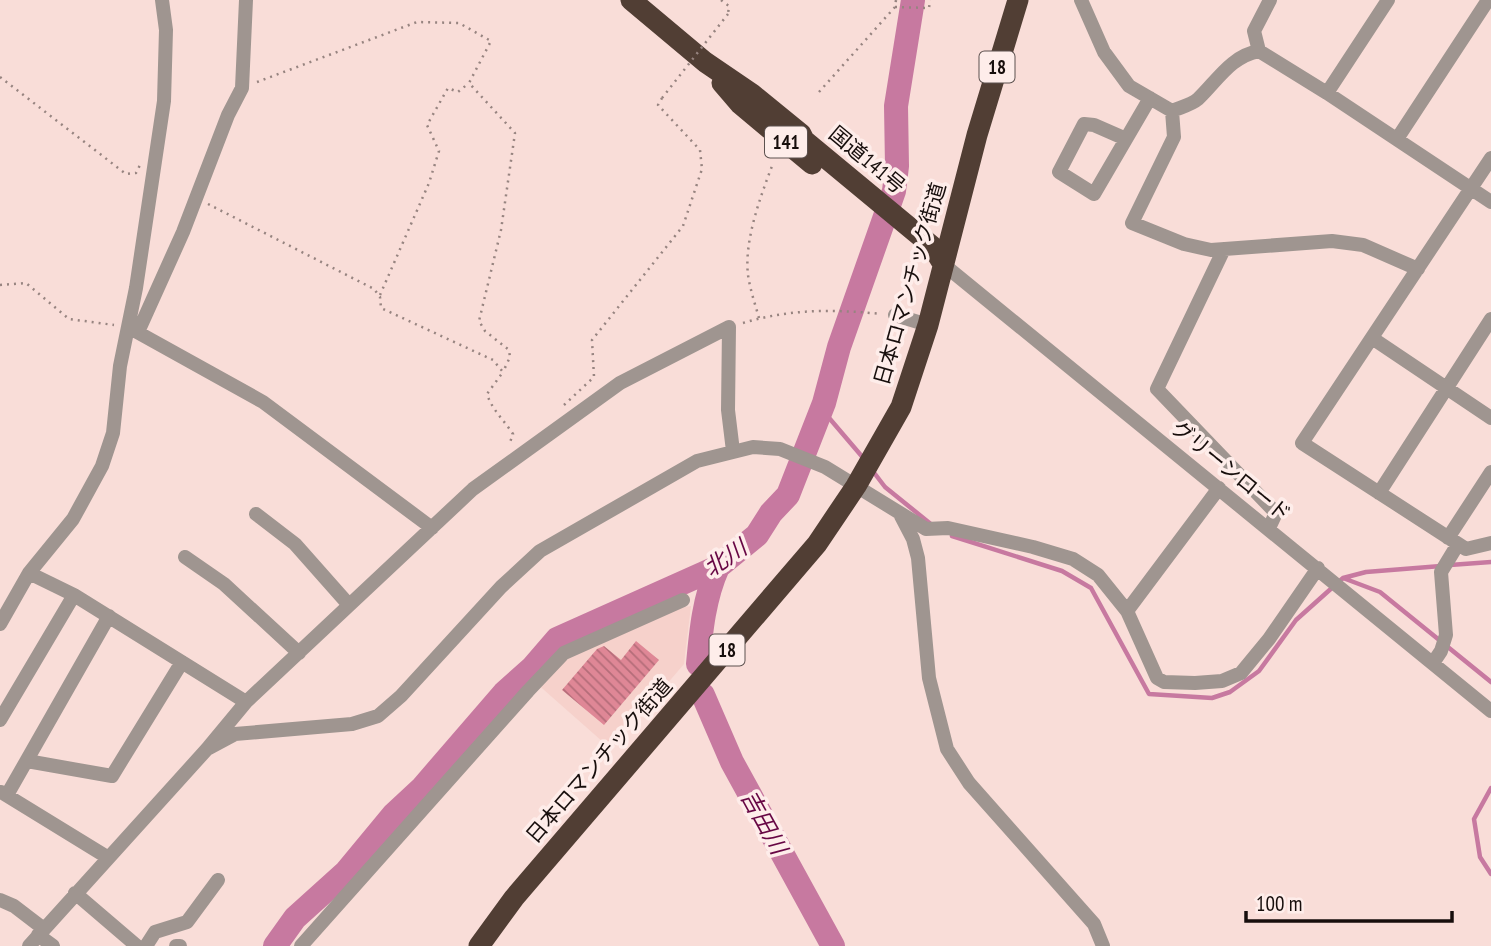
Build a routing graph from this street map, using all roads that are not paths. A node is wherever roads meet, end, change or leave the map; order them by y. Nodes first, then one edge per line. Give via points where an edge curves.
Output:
1 (162, 0) edge
2 (246, 0) edge
3 (631, 0) edge
4 (1018, 0) edge
5 (1081, 0) edge
6 (1270, 0) edge
7 (1388, 0) edge
8 (1488, 0) edge
9 (1259, 51) junction
10 (1327, 93) junction
11 (1150, 98) junction
12 (1172, 111) junction
13 (1126, 139) junction
14 (1397, 139) junction
15 (1491, 158) edge
16 (1471, 188) junction
17 (1491, 202) edge
18 (1224, 249) junction
19 (943, 264) junction
20 (1418, 269) junction
21 (895, 315) road end
22 (1491, 319) edge
23 (928, 325) junction
24 (133, 330) junction
25 (1372, 338) junction
26 (1447, 388) junction
27 (1491, 418) edge
28 (733, 451) junction
29 (1491, 472) edge
30 (856, 486) junction
31 (1219, 488) junction
32 (1379, 493) junction
33 (256, 514) dead end
34 (900, 514) junction
35 (432, 528) junction
36 (1269, 528) junction
37 (1453, 541) junction
38 (1491, 543) edge
39 (185, 557) dead end
40 (1318, 568) junction
41 (29, 573) junction
42 (74, 595) junction
43 (684, 600) dead end
44 (349, 605) junction
45 (1127, 611) junction
46 (109, 616) junction
47 (0, 624) edge
48 (299, 653) junction
49 (182, 662) junction
50 (1433, 663) junction
51 (246, 702) junction
52 (1491, 711) edge
53 (0, 720) edge
54 (207, 749) junction
55 (27, 761) junction
56 (3, 793) edge
57 (107, 857) junction
58 (218, 880) dead end
59 (75, 893) junction
60 (0, 900) edge
61 (37, 937) edge
62 (53, 946) edge
63 (137, 946) edge
64 (146, 946) edge
65 (301, 946) edge
66 (479, 946) edge
67 (1103, 946) edge

1 - 24 street via 164,101
2 - 24 street via 242,88
3 - 19 highway, 国道141号 / 141 via 705,62 752,94 907,234 932,246
4 - 19 highway, 日本ロマンチック街道 / 18
5 - 11 street via 1104,52 1129,86
6 - 9 street via 1254,31
7 - 10 street
8 - 14 street
9 - 10 street
9 - 12 street via 1247,53 1221,73 1196,101
10 - 14 street
11 - 12 street
11 - 13 street
12 - 18 street via 1174,137 1132,223 1184,244
13 - 13 street via 1094,194 1059,172 1084,124
14 - 16 street
15 - 16 street
16 - 17 street
16 - 20 street
18 - 20 street via 1332,241 1363,245
18 - 36 street via 1157,389 1276,513
19 - 23 highway, 日本ロマンチック街道 / 18
19 - 31 street, グリーンロード
20 - 25 street
21 - 23 street
22 - 26 street
23 - 30 highway, 日本ロマンチック街道 / 18 via 901,407
24 - 35 street via 263,401
24 - 41 street via 120,366 113,433 102,466 73,520
25 - 26 street
25 - 32 street via 1302,443
26 - 27 street
26 - 32 street
28 - 30 street via 780,449 825,467
28 - 35 street via 728,410 729,327 620,383 473,489
28 - 54 street via 697,461 540,551 377,716 352,724 235,734
29 - 37 street
30 - 34 street
30 - 66 highway, 日本ロマンチック街道 / 18 via 817,544 523,888
31 - 36 street, グリーンロード
31 - 45 street
32 - 37 street
33 - 44 street via 295,544
34 - 45 street via 926,529 948,528 1073,559 1098,575
34 - 67 street via 918,558 929,678 947,749 969,783 1094,924
35 - 44 street
36 - 40 street, グリーンロード
37 - 38 street via 1466,549
37 - 50 street via 1441,572 1446,635
39 - 48 street via 224,584
40 - 45 street via 1241,673 1222,681 1164,682 1157,678
40 - 50 street, グリーンロード
41 - 42 street
41 - 47 street
42 - 46 street
42 - 53 street
43 - 65 street via 565,653
44 - 48 street
46 - 49 street
46 - 55 street
48 - 51 street
49 - 51 street
49 - 55 street via 113,776
50 - 52 street, グリーンロード
51 - 54 street
54 - 57 street
55 - 56 street
56 - 57 street
57 - 59 street
58 - 64 street via 187,922 155,932
59 - 61 street
59 - 63 street
60 - 61 street via 14,906
61 - 62 street

